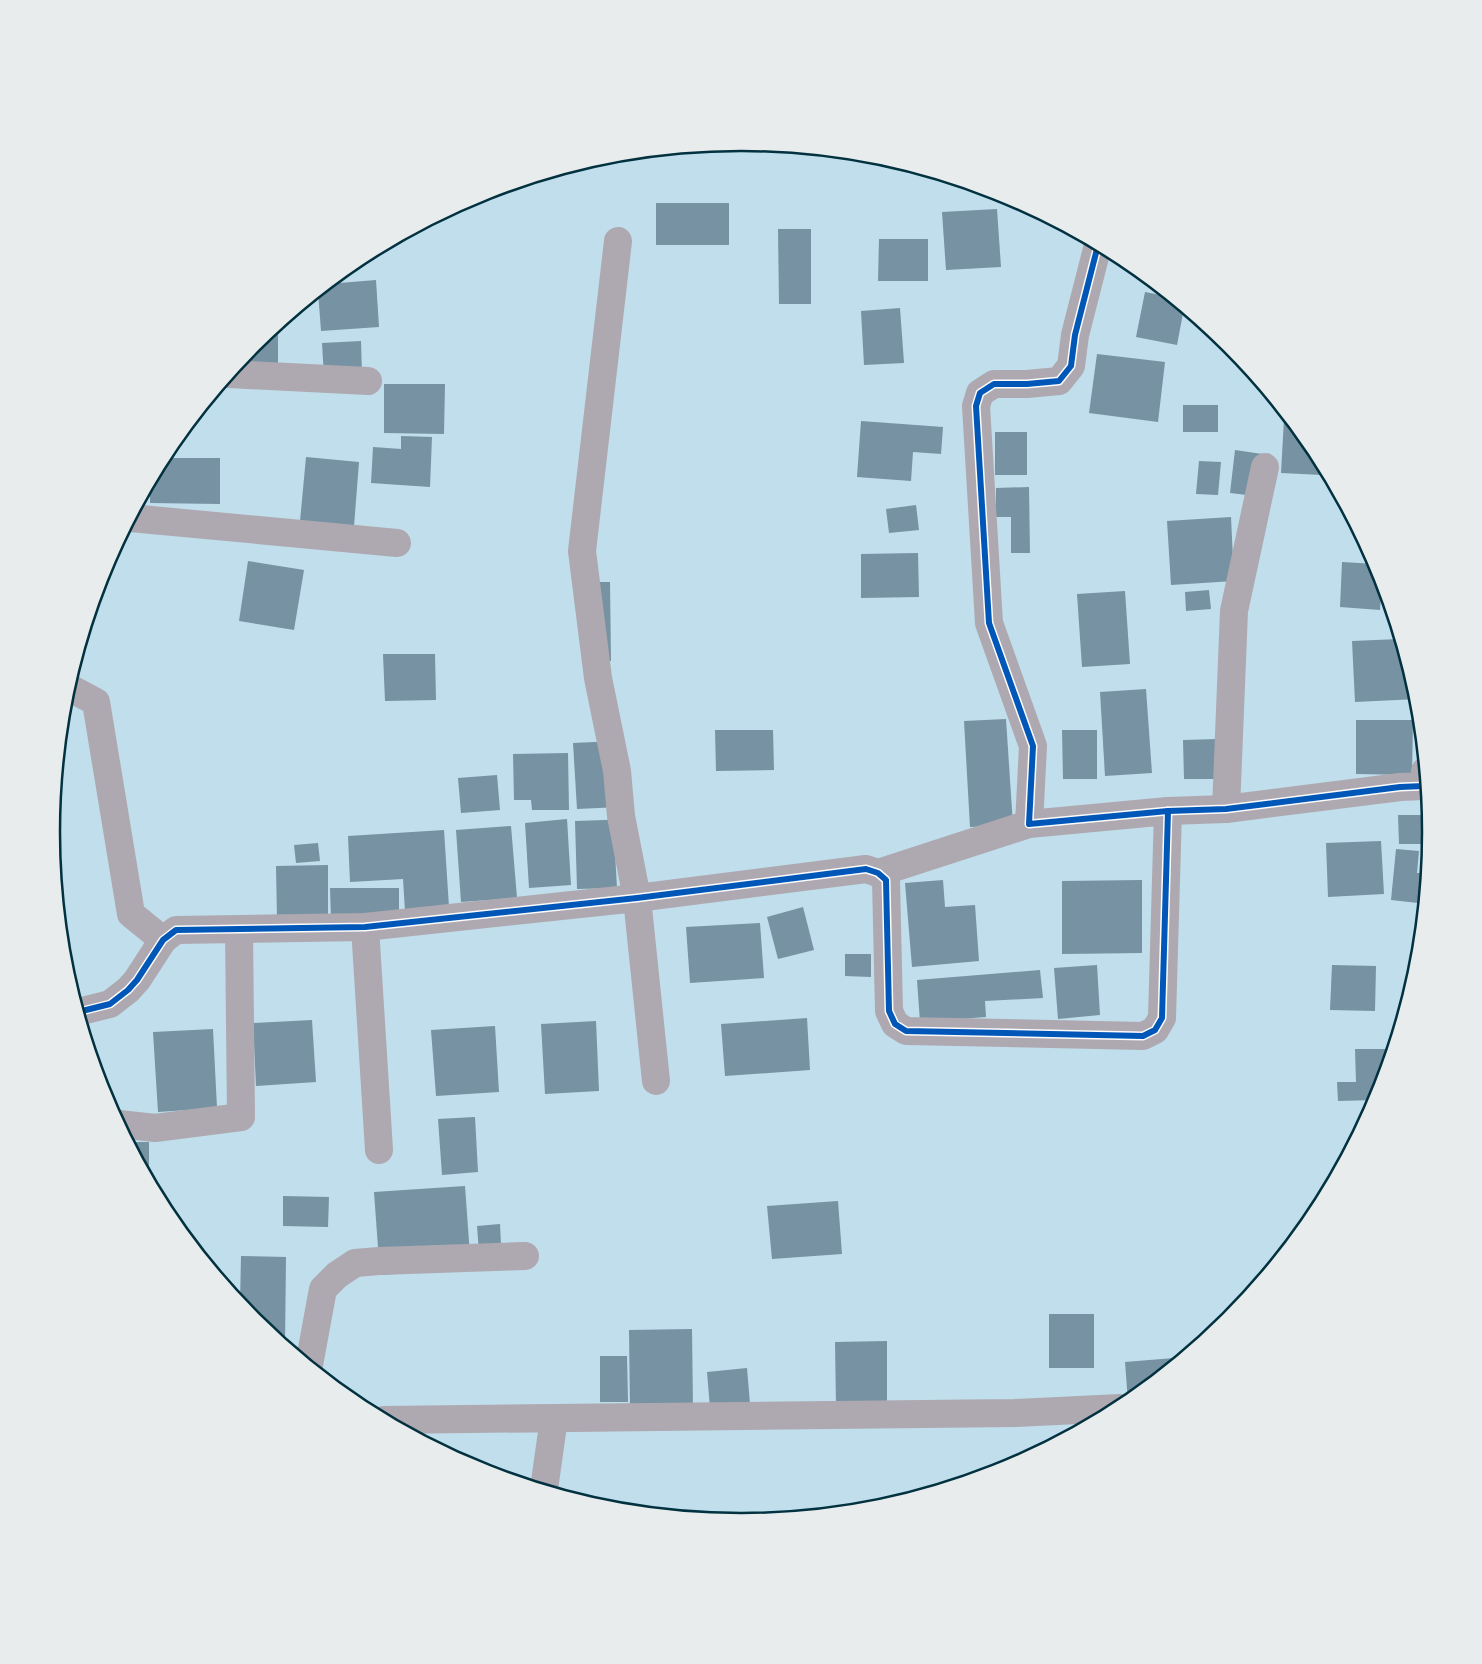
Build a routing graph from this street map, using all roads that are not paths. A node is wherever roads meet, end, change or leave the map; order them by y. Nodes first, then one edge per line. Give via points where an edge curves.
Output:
1 (618, 241) dead end
2 (1096, 251) edge
3 (237, 374) edge
4 (368, 381) dead end
5 (1265, 467) dead end
6 (137, 519) edge
7 (396, 543) dead end
8 (75, 691) edge
9 (1421, 784) edge
10 (1226, 809) junction
11 (1168, 811) junction
12 (1029, 824) junction
13 (878, 872) junction
14 (637, 898) junction
15 (365, 927) junction
16 (239, 929) junction
17 (163, 940) junction
18 (85, 1015) edge
19 (656, 1081) dead end
20 (126, 1125) edge
21 (379, 1150) dead end
22 (525, 1256) dead end
23 (310, 1359) edge
24 (1102, 1409) edge
25 (554, 1418) junction
26 (397, 1420) edge
27 (545, 1484) edge

1 - 14 street via 582,551 598,678
2 - 12 street via 1075,335 1071,366 1059,381 994,384 980,393 976,406 990,623 1033,746
3 - 4 street
5 - 10 street via 1234,612
6 - 7 street
8 - 17 street via 96,702 131,914
9 - 10 street
10 - 11 street
11 - 12 street
11 - 13 street via 1162,1018 1155,1030 1142,1036 906,1031 895,1024 889,1012 886,880
12 - 13 street
13 - 14 street via 866,869
14 - 15 street
14 - 19 street
15 - 16 street
15 - 21 street
16 - 17 street via 176,930
16 - 20 street via 241,1117 155,1128
17 - 18 street via 128,990 110,1004
22 - 23 street via 355,1263 323,1289
24 - 25 street via 1015,1413
25 - 26 street
25 - 27 street

